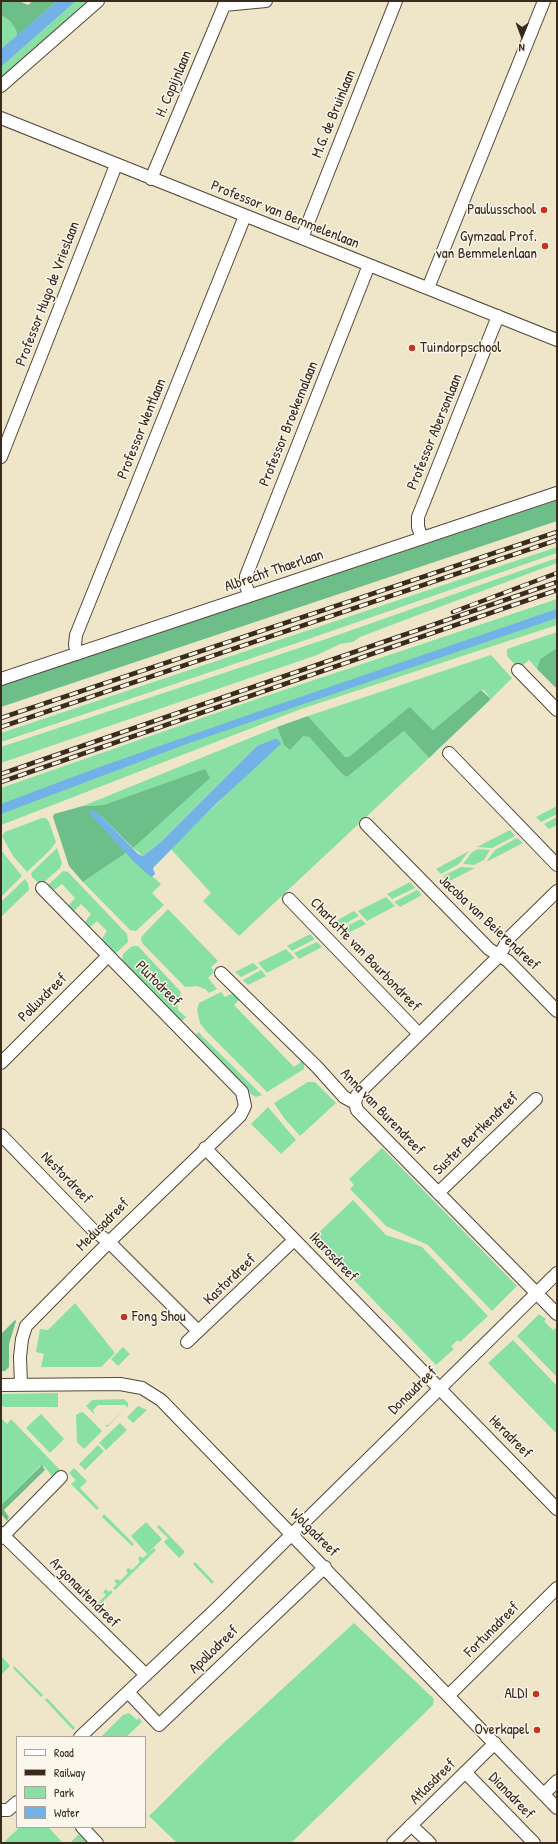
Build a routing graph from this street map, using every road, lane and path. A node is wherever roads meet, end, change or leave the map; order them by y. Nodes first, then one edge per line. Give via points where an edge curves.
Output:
1 (98, 1) edge
2 (266, 1) edge
3 (396, 1) edge
4 (544, 1) edge
5 (225, 3) edge
6 (1, 86) edge
7 (1, 118) edge
8 (116, 165) junction
9 (151, 179) junction
10 (245, 216) junction
11 (302, 238) junction
12 (369, 265) junction
13 (428, 288) junction
14 (498, 316) junction
15 (557, 340) edge
16 (1, 457) edge
17 (557, 493) edge
18 (422, 538) junction
19 (250, 596) junction
20 (77, 654) junction
21 (518, 670) dead end
22 (1, 679) edge
23 (557, 710) edge
24 (448, 753) dead end
25 (366, 824) dead end
26 (557, 865) edge
27 (42, 888) dead end
28 (557, 891) edge
29 (289, 899) dead end
30 (108, 956) junction
31 (499, 956) junction
32 (221, 973) dead end
33 (557, 1011) edge
34 (419, 1034) junction
35 (1, 1063) edge
36 (536, 1099) dead end
37 (355, 1103) junction
38 (245, 1106) joint
39 (1, 1135) edge
40 (205, 1148) junction
41 (438, 1193) junction
42 (294, 1240) junction
43 (109, 1242) junction
44 (557, 1273) edge
45 (536, 1293) junction
46 (557, 1314) edge
47 (198, 1331) junction
48 (187, 1342) dead end
49 (1, 1385) edge
50 (21, 1385) junction
51 (439, 1388) junction
52 (61, 1477) dead end
53 (557, 1509) edge
54 (292, 1534) junction
55 (2, 1535) edge
56 (324, 1567) junction
57 (557, 1588) edge
58 (146, 1675) junction
59 (128, 1692) junction
60 (449, 1695) junction
61 (81, 1736) edge
62 (495, 1743) junction
63 (465, 1772) junction
64 (557, 1781) edge
65 (544, 1794) junction
66 (16, 1803) edge
67 (557, 1808) edge
68 (1, 1810) edge
69 (411, 1825) junction
70 (83, 1828) edge
71 (97, 1843) edge
72 (393, 1843) edge
73 (430, 1843) edge
74 (534, 1843) edge

1 - 6 street
2 - 5 street
3 - 11 street, M.G. de Bruinlaan
4 - 13 street
5 - 9 street, H. Copijnlaan
7 - 8 street, Professor van Bemmelenlaan
8 - 9 street, Professor van Bemmelenlaan
8 - 16 street, Professor Hugo de Vrieslaan
9 - 10 street, Professor van Bemmelenlaan
10 - 11 street, Professor van Bemmelenlaan
10 - 20 street, Professor Wentlaan via 76,635
11 - 12 street, Professor van Bemmelenlaan
12 - 13 street, Professor van Bemmelenlaan
12 - 19 street, Professor Broekemalaan via 246,576
13 - 14 street, Professor van Bemmelenlaan
14 - 15 street, Professor van Bemmelenlaan
14 - 18 street, Professor Abersonlaan via 418,517
17 - 18 street, Albrecht Thaerlaan
18 - 19 street, Albrecht Thaerlaan
19 - 20 street, Albrecht Thaerlaan
20 - 22 street, Albrecht Thaerlaan
21 - 23 street
24 - 26 street
25 - 31 street, Jacoba van Beierendreef via 489,950
27 - 30 street, Plutodreef
28 - 31 street, Charlotte van Bourbondreef via 509,938
29 - 34 street, Charlotte van Bourbondreef
30 - 35 street, Polluxdreef
30 - 38 street, Plutodreef via 242,1092
31 - 33 street, Jacoba van Beierendreef via 508,961
31 - 34 street, Charlotte van Bourbondreef
32 - 37 street, Anna van Burendreef via 344,1097
34 - 37 street, Charlotte van Bourbondreef via 357,1095
36 - 41 street, Suster Bertkendreef
37 - 41 street, Anna van Burendreef via 357,1110
38 - 40 street, Medusadreef via 240,1116
39 - 43 street, Nestordreef via 93,1230
40 - 42 street, Ikarosdreef
40 - 43 street, Medusadreef
41 - 45 street, Anna van Burendreef
42 - 47 street, Kastordreef
42 - 51 street, Ikarosdreef
43 - 47 street, Nestordreef
43 - 50 street, Medusadreef via 26,1326 22,1339
44 - 45 street, Donaudreef
45 - 46 street, Anna van Burendreef
45 - 51 street, Donaudreef
47 - 48 street, Kastordreef
49 - 50 street, Wolgadreef
50 - 54 street, Wolgadreef via 120,1384 147,1390 161,1400
51 - 53 street, Heradreef
51 - 54 street, Donaudreef
52 - 55 street
54 - 56 street, Wolgadreef
54 - 58 street, Apollodreef
55 - 58 street, Argonautendreef
56 - 59 street, Apollodreef via 160,1725
56 - 60 street, Wolgadreef
57 - 60 street, Fortunadreef
58 - 59 street, Apollodreef
59 - 61 street, Apollodreef
60 - 62 street, Wolgadreef
62 - 63 street, Atlasdreef
62 - 65 street, Wolgadreef
63 - 69 street, Atlasdreef
63 - 74 street, Dianadreef
64 - 65 street
65 - 67 street, Wolgadreef
66 - 68 street via 8,1810
69 - 72 street, Atlasdreef
69 - 73 street
70 - 71 street

